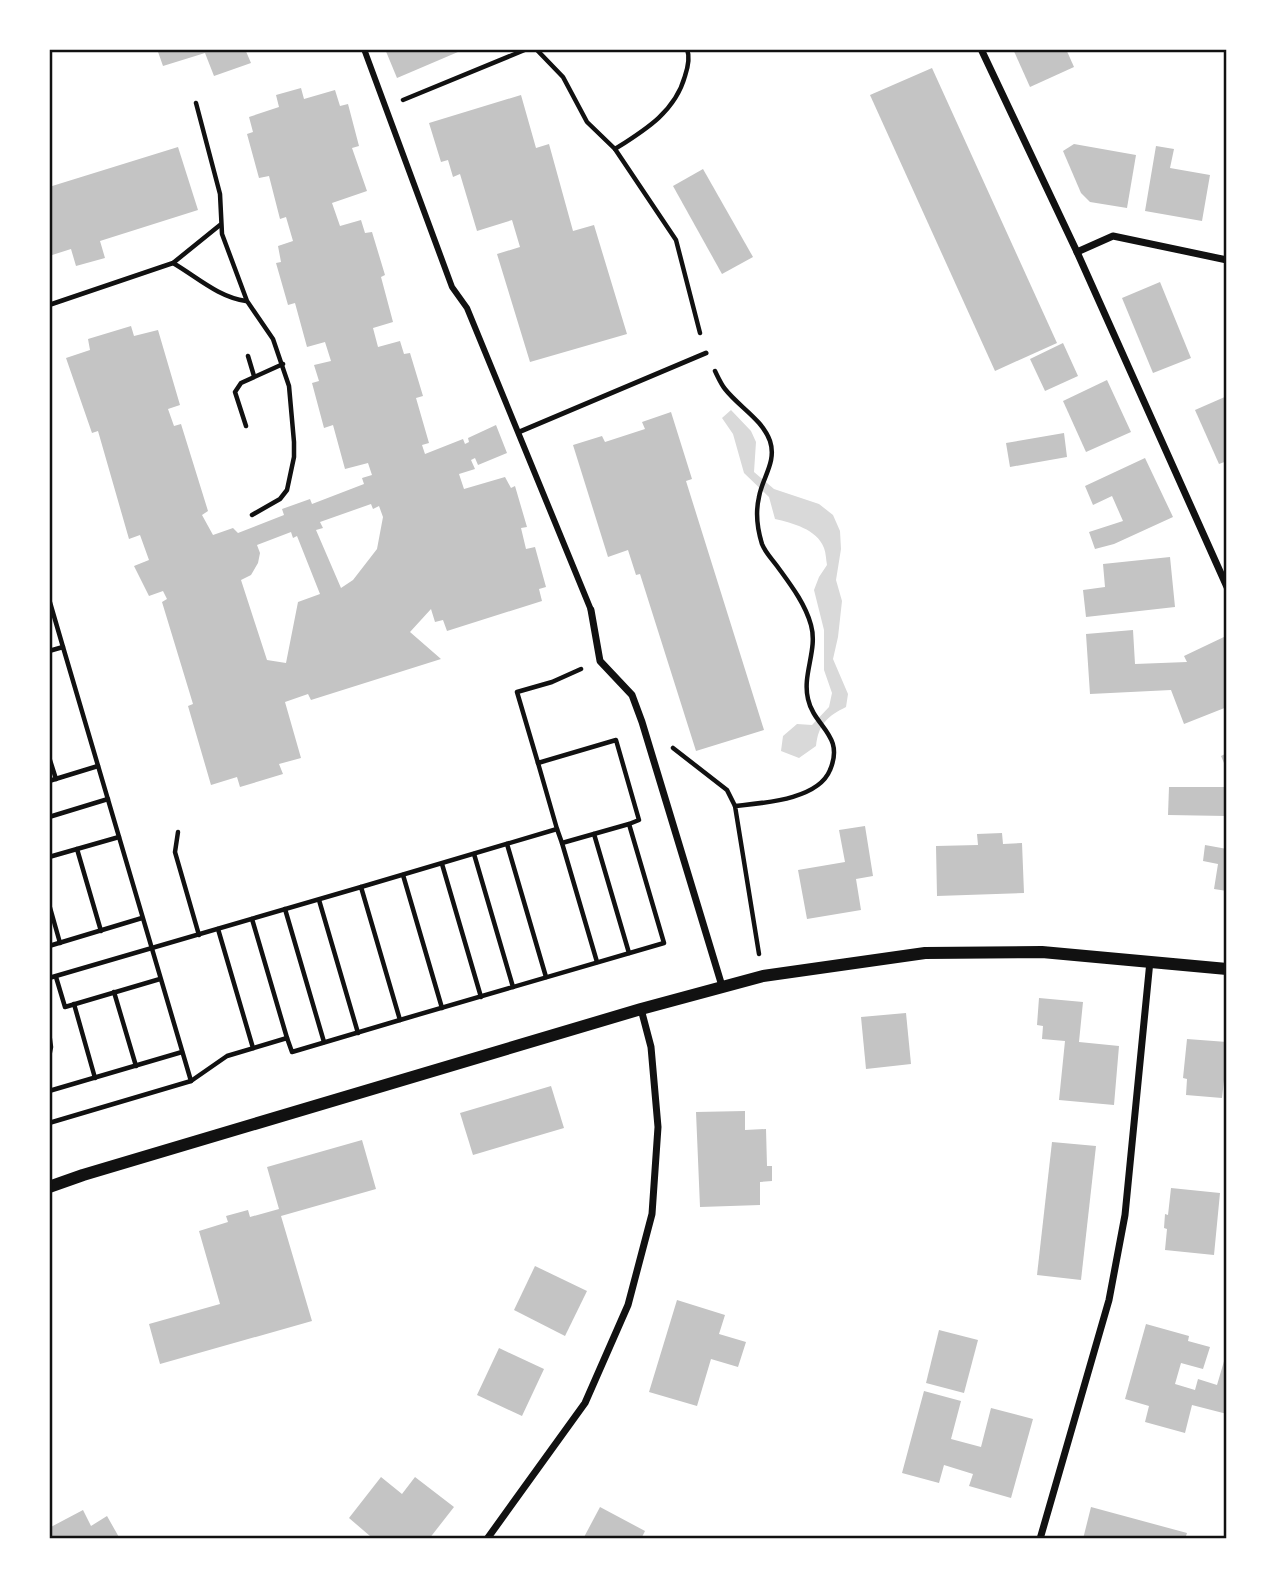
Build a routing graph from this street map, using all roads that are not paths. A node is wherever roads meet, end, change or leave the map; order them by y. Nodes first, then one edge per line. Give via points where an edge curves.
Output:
1 (364, 49) edge
2 (981, 49) edge
3 (1077, 252) junction
4 (1227, 260) edge
5 (706, 353) road end
6 (519, 432) junction
7 (1227, 587) edge
8 (591, 610) joint
9 (1150, 961) junction
10 (1227, 969) edge
11 (722, 986) junction
12 (641, 1009) junction
13 (49, 1187) edge
14 (487, 1539) edge
15 (1040, 1539) edge

1 - 6 street via 452,287 467,308
2 - 3 street
3 - 4 street via 1113,236
3 - 7 street
5 - 6 lane
6 - 8 street
8 - 11 street via 600,660 632,695 642,722
9 - 10 street
9 - 11 street via 1042,952 925,953
9 - 15 street via 1125,1215 1109,1300
11 - 12 street
12 - 13 street
12 - 14 street via 651,1047 658,1128 652,1214 628,1305 585,1403

